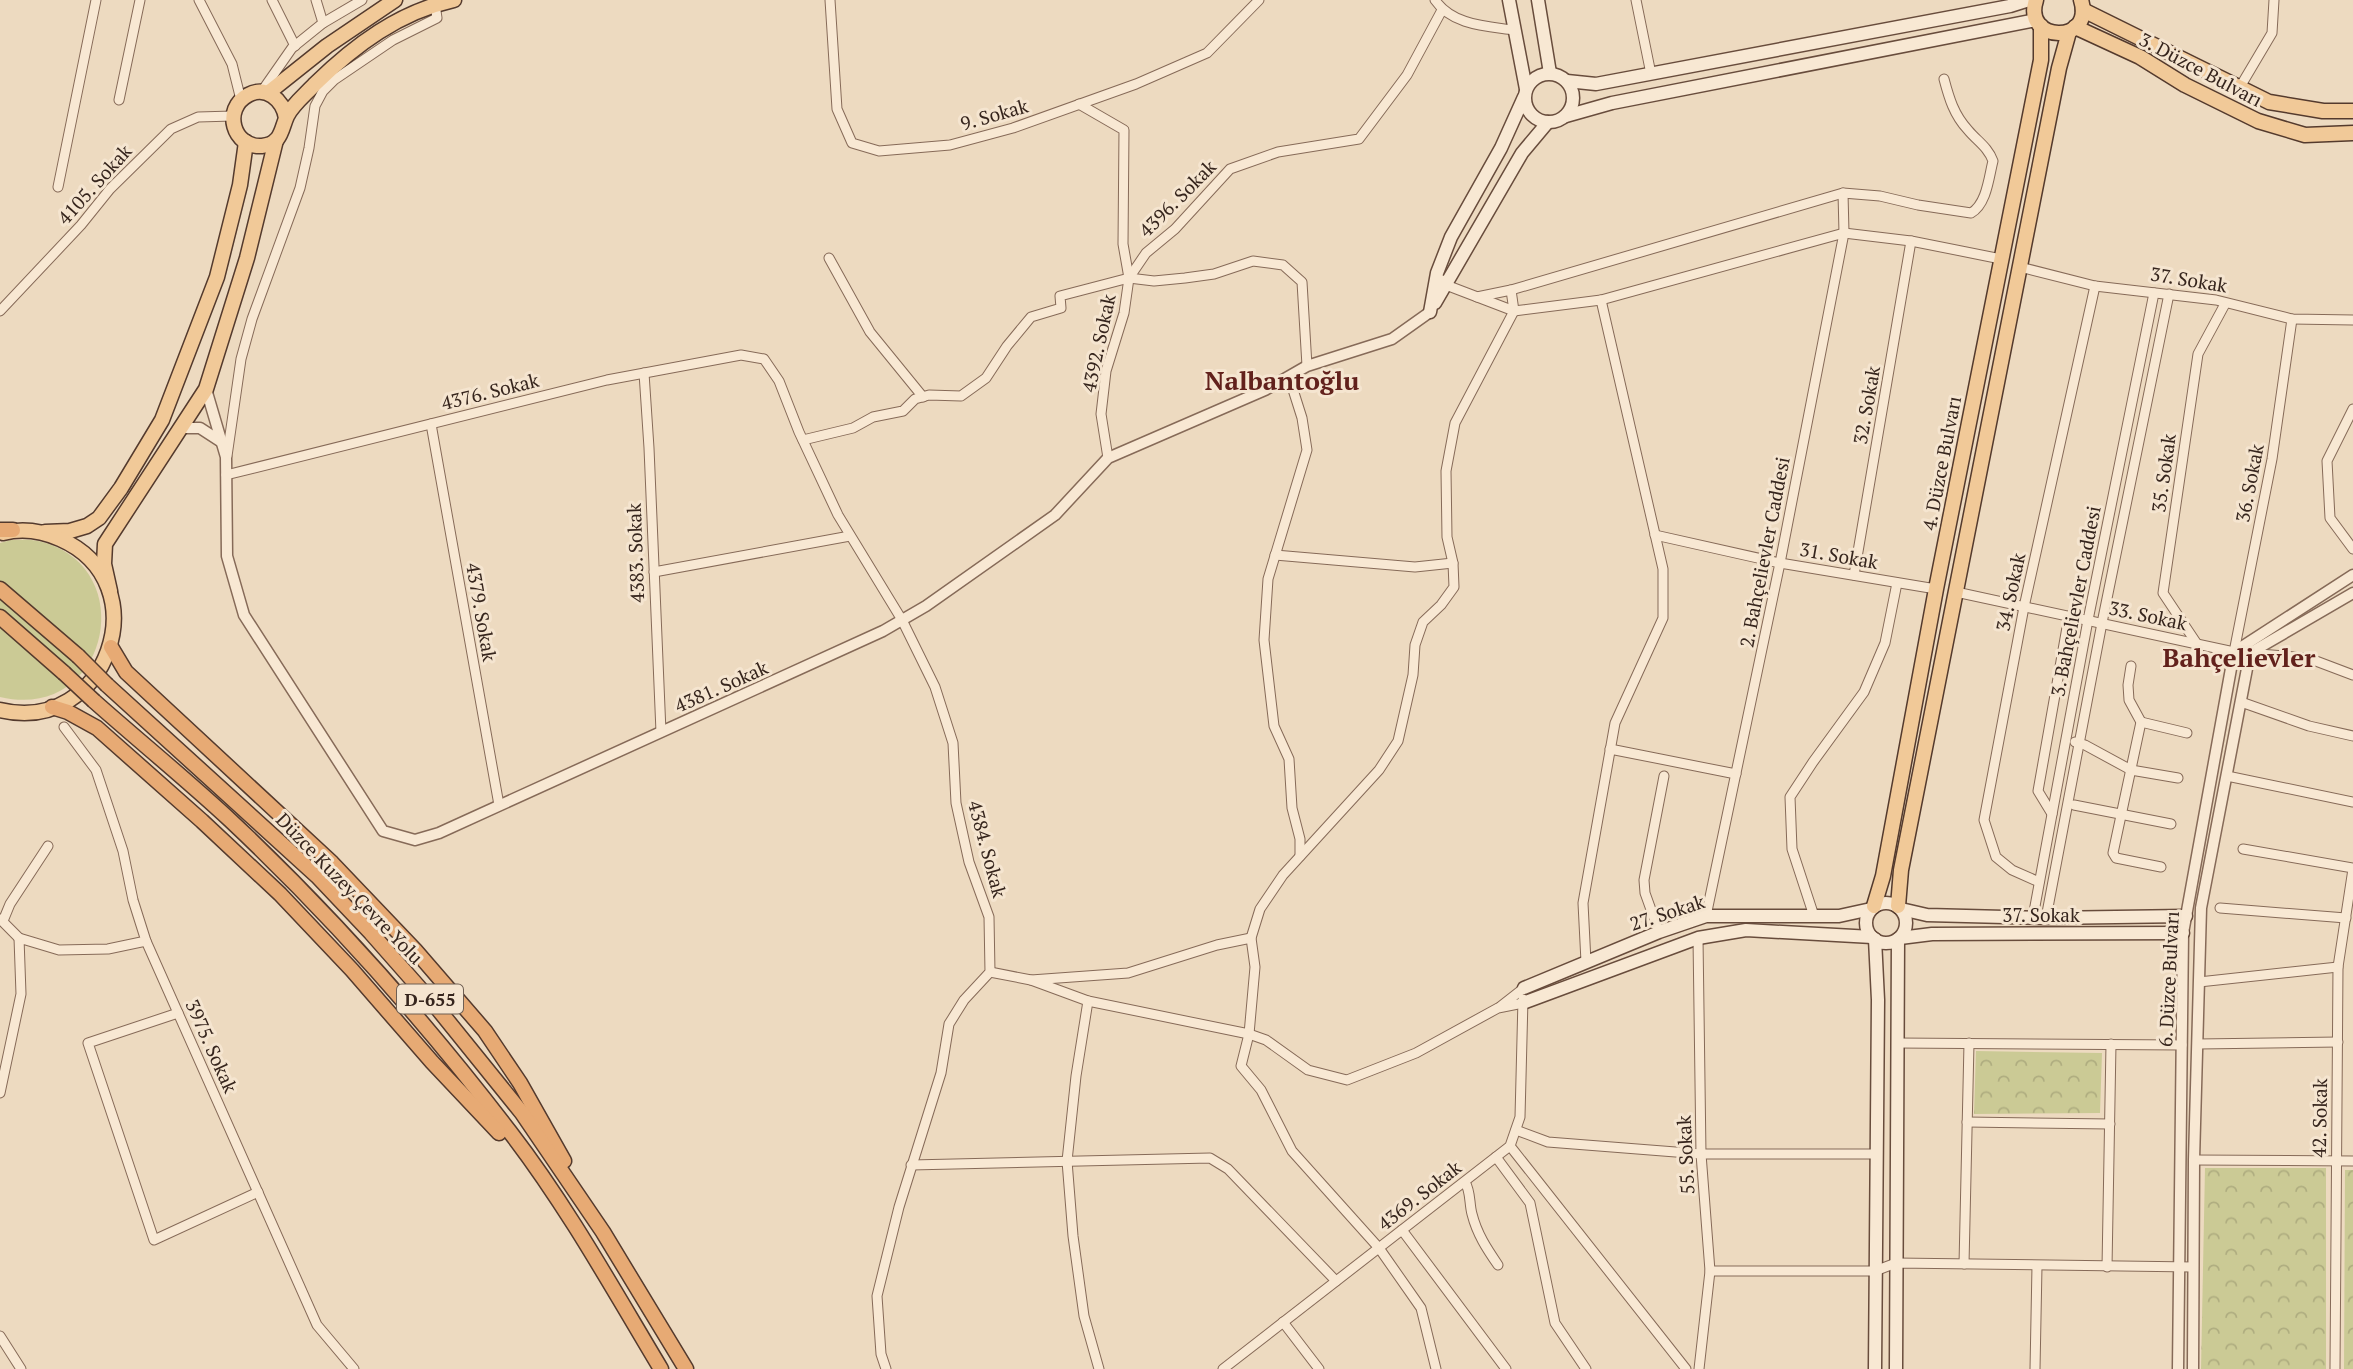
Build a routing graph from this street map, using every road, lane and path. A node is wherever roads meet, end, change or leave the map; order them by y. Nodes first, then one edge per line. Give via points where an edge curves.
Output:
1 (96, 0) edge
2 (140, 0) edge
3 (199, 0) edge
4 (272, 0) edge
5 (316, 0) edge
6 (362, 0) edge
7 (395, 0) edge
8 (454, 0) edge
9 (830, 0) edge
10 (1259, 0) edge
11 (1435, 0) edge
12 (1509, 0) edge
13 (1538, 0) edge
14 (1636, 0) edge
15 (2029, 0) edge
16 (2036, 0) edge
17 (2274, 0) edge
18 (435, 4) junction
19 (2082, 5) edge
20 (1442, 10) junction
21 (323, 23) junction
22 (2038, 23) junction
23 (1513, 30) junction
24 (2072, 30) junction
25 (295, 46) junction
26 (1550, 73) junction
27 (1651, 74) junction
28 (1944, 79) dead end
29 (1567, 81) junction
30 (2239, 87) junction
31 (264, 93) junction
32 (1525, 93) junction
33 (119, 100) dead end
34 (240, 100) junction
35 (1079, 104) junction
36 (2353, 111) edge
37 (233, 116) junction
38 (1566, 116) junction
39 (286, 118) junction
40 (1548, 122) junction
41 (2353, 133) edge
42 (276, 141) junction
43 (246, 142) junction
44 (58, 187) dead end
45 (1843, 193) junction
46 (1844, 233) junction
47 (1911, 241) junction
48 (829, 258) dead end
49 (2001, 259) junction
50 (2020, 267) junction
51 (1437, 273) junction
52 (1129, 278) junction
53 (1446, 285) junction
54 (2095, 286) junction
55 (1511, 290) junction
56 (2154, 292) junction
57 (2169, 294) junction
58 (1477, 297) junction
59 (1601, 300) junction
60 (2225, 304) junction
61 (0, 311) edge
62 (1514, 311) junction
63 (1430, 312) junction
64 (2292, 319) junction
65 (2353, 320) edge
66 (764, 359) joint
67 (1307, 366) junction
68 (643, 373) junction
69 (1289, 377) junction
70 (206, 389) junction
71 (923, 397) junction
72 (2353, 409) edge
73 (431, 424) junction
74 (181, 428) junction
75 (803, 440) junction
76 (220, 441) junction
77 (226, 457) junction
78 (1108, 458) junction
79 (226, 475) junction
80 (4, 531) edge
81 (45, 532) junction
82 (850, 536) junction
83 (1655, 536) junction
84 (2353, 549) edge
85 (1275, 555) junction
86 (1453, 563) junction
87 (1780, 563) junction
88 (654, 572) junction
89 (1854, 575) junction
90 (2353, 575) edge
91 (1897, 583) junction
92 (0, 589) edge
93 (1936, 589) junction
94 (110, 591) junction
95 (1956, 592) junction
96 (2353, 593) edge
97 (2024, 607) junction
98 (2069, 616) junction
99 (0, 617) edge
100 (902, 620) junction
101 (2088, 620) junction
102 (2102, 623) junction
103 (2197, 644) junction
104 (111, 647) junction
105 (2234, 652) junction
106 (2250, 653) junction
107 (2132, 666) dead end
108 (2353, 675) edge
109 (2241, 702) junction
110 (52, 707) junction
111 (1, 710) edge
112 (2141, 722) junction
113 (64, 727) dead end
114 (661, 732) junction
115 (2187, 733) dead end
116 (2353, 736) edge
117 (2066, 740) junction
118 (2079, 743) junction
119 (1610, 749) junction
120 (2131, 770) junction
121 (1736, 774) junction
122 (1664, 776) dead end
123 (2227, 776) junction
124 (2178, 778) dead end
125 (2353, 802) edge
126 (2074, 805) dead end
127 (499, 806) junction
128 (2052, 814) junction
129 (2121, 814) junction
130 (2171, 824) dead end
131 (48, 846) dead end
132 (2243, 849) dead end
133 (1300, 856) junction
134 (2161, 867) dead end
135 (2353, 868) edge
136 (2039, 882) junction
137 (1872, 908) junction
138 (1900, 908) junction
139 (2220, 908) dead end
140 (1706, 916) junction
141 (1814, 916) junction
142 (1970, 916) junction
143 (2186, 916) junction
144 (2039, 917) junction
145 (2095, 917) junction
146 (2346, 918) junction
147 (1, 920) edge
148 (1659, 932) junction
149 (2095, 933) junction
150 (2183, 933) junction
151 (1971, 934) junction
152 (19, 937) junction
153 (1251, 938) junction
154 (1698, 938) junction
155 (1873, 938) junction
156 (1899, 938) junction
157 (146, 942) junction
158 (1586, 962) junction
159 (2338, 967) junction
160 (990, 972) junction
161 (1031, 980) junction
162 (2199, 982) junction
163 (1524, 988) junction
164 (1088, 1001) junction
165 (1523, 1003) junction
166 (1498, 1008) junction
167 (178, 1013) junction
168 (1249, 1034) junction
169 (2338, 1042) junction
170 (1897, 1043) junction
171 (1969, 1043) junction
172 (2111, 1044) junction
173 (2198, 1044) junction
174 (2182, 1045) junction
175 (0, 1093) edge
176 (1967, 1122) junction
177 (2110, 1124) junction
178 (1516, 1130) junction
179 (1510, 1146) junction
180 (1701, 1154) junction
181 (1876, 1154) junction
182 (1496, 1157) junction
183 (2194, 1160) junction
184 (1067, 1161) junction
185 (2337, 1161) junction
186 (2353, 1161) edge
187 (911, 1165) junction
188 (1465, 1182) junction
189 (258, 1192) junction
190 (1402, 1230) junction
191 (603, 1233) junction
192 (582, 1238) junction
193 (1379, 1248) junction
194 (1896, 1263) junction
195 (1964, 1264) junction
196 (1498, 1265) dead end
197 (2037, 1266) junction
198 (2107, 1267) junction
199 (2193, 1267) junction
200 (2179, 1268) junction
201 (1710, 1271) junction
202 (1875, 1271) junction
203 (1336, 1282) junction
204 (1283, 1322) junction
205 (0, 1336) edge
206 (21, 1369) edge
207 (354, 1369) edge
208 (662, 1369) edge
209 (686, 1369) edge
210 (886, 1369) edge
211 (1099, 1369) edge
212 (1223, 1369) edge
213 (1319, 1369) edge
214 (1436, 1369) edge
215 (1506, 1369) edge
216 (1586, 1369) edge
217 (1686, 1369) edge
218 (1699, 1369) edge
219 (1875, 1369) edge
220 (1896, 1369) edge
221 (2035, 1369) edge
222 (2178, 1369) edge
223 (2193, 1369) edge
224 (2335, 1369) edge

1 - 44 street
2 - 33 street
3 - 34 street via 232,64
4 - 25 street
5 - 21 street
6 - 21 street
7 - 31 main road
8 - 18 main road
9 - 35 street, 9. Sokak via 837,109 852,143 879,150 950,145
10 - 35 street, 9. Sokak via 1208,53
11 - 20 street
12 - 23 main road
13 - 26 main road
14 - 27 street
15 - 27 main road
16 - 22 main road, 4. Düzce Bulvarı
17 - 30 street via 2272,33
18 - 39 main road via 363,42 327,72
18 - 77 street via 437,18 393,40 341,75 328,85 315,106 300,188 251,319
19 - 24 main road, 4. Düzce Bulvarı
19 - 30 main road, 3. Düzce Bulvarı via 2154,47
20 - 23 street via 1471,25
20 - 52 street, 4396. Sokak via 1407,75 1359,139 1278,152 1230,169 1175,229 1146,253
21 - 25 street
22 - 24 main road, 3. Düzce Bulvarı via 2054,34
22 - 38 main road via 1612,103
22 - 49 main road, 4. Düzce Bulvarı via 2041,60
23 - 32 main road
24 - 41 main road, 3. Düzce Bulvarı via 2140,57 2258,121 2305,135
24 - 50 main road, 4. Düzce Bulvarı via 2059,68
25 - 31 street
26 - 29 main road
26 - 32 main road via 1535,77
27 - 29 main road via 1596,84
28 - 45 street via 1958,118 1993,161 1977,210 1964,213
29 - 38 main road via 1573,95
30 - 36 main road, 3. Düzce Bulvarı via 2270,102
31 - 34 main road
31 - 39 main road via 281,102
32 - 40 main road via 1528,112
32 - 51 main road
34 - 37 main road
35 - 52 street via 1124,130 1123,244
37 - 43 main road via 236,133
37 - 61 street, 4105. Sokak via 198,117 171,129
38 - 40 main road
39 - 42 main road
40 - 53 main road via 1522,153
42 - 43 main road via 259,146
42 - 70 main road via 247,258
43 - 81 main road via 217,277 162,420 99,518 70,531
45 - 46 street, 2. Bahçelievler Caddesi
45 - 55 street
46 - 47 street
46 - 59 street
46 - 87 street, 2. Bahçelievler Caddesi
47 - 49 street
47 - 89 street, 32. Sokak
48 - 71 street via 870,332
49 - 93 main road, 4. Düzce Bulvarı
50 - 54 street, 37. Sokak
50 - 95 main road, 4. Düzce Bulvarı
51 - 53 street
51 - 63 main road
52 - 67 street via 1185,278 1253,261 1283,265 1302,282
52 - 71 street via 1060,296 1061,308 1031,317 986,378 961,396
52 - 78 street, 4392. Sokak via 1124,313 1106,371 1101,414
53 - 58 street
53 - 63 main road
54 - 56 street, 37. Sokak
54 - 97 street, 34. Sokak
55 - 58 street
55 - 62 street
56 - 57 street, 37. Sokak
56 - 101 street, 3. Bahçelievler Caddesi
57 - 60 street, 37. Sokak
57 - 102 street, 3. Bahçelievler Caddesi
58 - 62 street
59 - 62 street
59 - 83 street
60 - 64 street, 37. Sokak
60 - 103 street, 35. Sokak via 2198,354 2163,593
62 - 86 street via 1455,423 1446,471 1447,537
63 - 67 street, 4381. Sokak via 1392,339
64 - 65 street, 37. Sokak
64 - 105 street, 36. Sokak via 2272,459
66 - 68 street, 4376. Sokak via 741,355
66 - 75 street, 4384. Sokak via 779,382
67 - 69 street, 4381. Sokak
68 - 73 street, 4376. Sokak
68 - 88 street, 4383. Sokak
69 - 78 street, 4381. Sokak
69 - 85 street via 1307,450
70 - 74 main road
70 - 76 street, 4381. Sokak
71 - 75 street via 903,411
72 - 84 street via 2327,461 2330,518
73 - 79 street, 4376. Sokak
73 - 127 street, 4379. Sokak
74 - 76 street via 200,428
74 - 94 main road via 105,544 103,564
75 - 82 street, 4384. Sokak
76 - 77 street, 4381. Sokak
77 - 79 street, 4381. Sokak
78 - 100 street, 4381. Sokak via 1055,515
79 - 127 street, 4381. Sokak via 227,556 244,615 383,831 415,840
80 - 81 main road
81 - 94 main road via 74,545 96,566
82 - 88 street
82 - 100 street, 4384. Sokak
83 - 87 street, 31. Sokak
83 - 119 street via 1663,569 1663,618 1615,723
85 - 86 street via 1415,567
85 - 133 street via 1268,579 1264,640 1274,726 1289,759
86 - 133 street via 1454,587 1423,622 1415,645 1398,741 1380,770
87 - 89 street, 31. Sokak
87 - 121 street, 2. Bahçelievler Caddesi
88 - 114 street, 4383. Sokak
89 - 91 street, 31. Sokak
90 - 105 street
91 - 93 street, 31. Sokak
91 - 141 street via 1885,643 1864,692 1790,797 1792,849
92 - 191 highway, Düzce Kuzey Çevre Yolu / D-655, bridge via 317,876 371,933 522,1112
93 - 137 main road, 4. Düzce Bulvarı via 1883,876
94 - 104 main road via 115,619
95 - 97 street, 33. Sokak
95 - 138 main road, 4. Düzce Bulvarı via 1901,870
96 - 106 street
97 - 98 street, 33. Sokak
97 - 136 street, 34. Sokak via 1984,820 1996,857
98 - 101 street, 33. Sokak
98 - 128 street via 2038,790
99 - 192 highway, Düzce Kuzey Çevre Yolu / D-655, bridge via 230,820 358,950 512,1134
100 - 114 street, 4381. Sokak
100 - 160 street, 4384. Sokak via 935,687 953,743 956,803 969,862 989,918
101 - 102 street, 33. Sokak
101 - 117 street, 3. Bahçelievler Caddesi
102 - 103 street, 33. Sokak
102 - 118 street, 3. Bahçelievler Caddesi
103 - 105 street, 33. Sokak
104 - 110 main road via 101,670 84,690
104 - 191 highway via 126,672 332,863 485,1031 520,1083
105 - 106 street, 33. Sokak
105 - 143 street, 6. Düzce Bulvarı
106 - 108 street, 33. Sokak via 2308,658
106 - 109 street, 6. Düzce Bulvarı
107 - 112 street via 2129,700
109 - 116 street
109 - 123 street, 6. Düzce Bulvarı
110 - 111 main road via 34,712
110 - 192 highway via 97,728 280,894 491,1124
112 - 115 street
112 - 120 street
113 - 157 street, 3975. Sokak via 96,770
114 - 127 street, 4381. Sokak
117 - 118 street
117 - 128 street, 3. Bahçelievler Caddesi
118 - 120 street
118 - 144 street, 3. Bahçelievler Caddesi
119 - 121 street
119 - 158 street via 1583,903
120 - 124 street
120 - 129 street
121 - 140 street, 2. Bahçelievler Caddesi
122 - 148 street via 1644,880
123 - 125 street
123 - 162 street, 6. Düzce Bulvarı via 2201,908
126 - 129 street
128 - 136 street, 3. Bahçelievler Caddesi
129 - 130 street
129 - 134 street via 2114,856
131 - 147 street
132 - 135 street
133 - 153 street via 1260,909
135 - 146 street, 42. Sokak
136 - 144 street, 3. Bahçelievler Caddesi
137 - 138 main road via 1886,902
137 - 141 main road, 27. Sokak
137 - 155 main road via 1866,920
138 - 142 main road via 1927,915
138 - 156 main road via 1906,927
139 - 146 street
140 - 141 main road, 27. Sokak
140 - 148 main road, 27. Sokak
142 - 144 main road
142 - 151 main road
143 - 145 main road
143 - 150 street, 6. Düzce Bulvarı
144 - 145 main road
145 - 149 main road
146 - 159 street, 42. Sokak
147 - 152 street
148 - 158 main road, 27. Sokak
149 - 150 main road, 37. Sokak
149 - 151 main road, 37. Sokak
150 - 174 street, 6. Düzce Bulvarı
151 - 156 main road, 37. Sokak
152 - 157 street via 60,950
152 - 175 street via 21,994
153 - 161 street via 1217,944 1128,973
153 - 168 street via 1255,967
154 - 155 main road via 1746,930
154 - 165 main road
154 - 180 street, 55. Sokak
155 - 156 main road via 1889,943
155 - 181 main road via 1878,1000
156 - 170 main road
157 - 167 street, 3975. Sokak
158 - 163 main road, 27. Sokak
159 - 162 street
159 - 169 street, 42. Sokak
160 - 161 street
160 - 187 street via 949,1024 941,1073
161 - 164 street
162 - 173 street, 6. Düzce Bulvarı
163 - 165 street
163 - 166 street
164 - 168 street
164 - 184 street
165 - 166 street
165 - 178 street
166 - 168 street via 1416,1053 1347,1080 1308,1070 1266,1040
167 - 189 street, 3975. Sokak
167 - 189 street via 88,1043 154,1240
168 - 193 street via 1241,1066 1261,1090 1292,1151
169 - 173 street
169 - 185 street, 42. Sokak
170 - 171 street
170 - 194 main road
171 - 172 street
171 - 176 street
172 - 174 street
172 - 177 street
173 - 183 street, 6. Düzce Bulvarı
174 - 200 street, 6. Düzce Bulvarı
176 - 177 street
176 - 195 street
177 - 198 street
178 - 179 street
178 - 180 street via 1548,1142
179 - 182 street, 4369. Sokak
179 - 217 street
180 - 181 street
180 - 201 street, 55. Sokak
181 - 202 main road
182 - 188 street, 4369. Sokak
182 - 216 street via 1530,1203 1555,1323
183 - 185 street
183 - 199 street, 6. Düzce Bulvarı
184 - 187 street
184 - 203 street via 1210,1158 1228,1169
184 - 211 street via 1084,1316
185 - 186 street
185 - 224 street, 42. Sokak
187 - 210 street via 877,1296
188 - 190 street, 4369. Sokak
188 - 196 street via 1481,1240
189 - 207 street, 3975. Sokak via 317,1325
190 - 193 street, 4369. Sokak
190 - 215 street
191 - 209 highway, Düzce Kuzey Çevre Yolu / D-655
192 - 208 highway, Düzce Kuzey Çevre Yolu / D-655
193 - 203 street, 4369. Sokak
193 - 214 street via 1421,1308
194 - 195 street
194 - 202 street
194 - 220 main road
195 - 197 street
197 - 198 street
197 - 221 street
198 - 200 street
199 - 200 street
199 - 223 street, 6. Düzce Bulvarı
200 - 222 street, 6. Düzce Bulvarı
201 - 202 street
201 - 218 street, 55. Sokak
202 - 219 main road
203 - 204 street, 4369. Sokak
204 - 212 street, 4369. Sokak
204 - 213 street
205 - 206 street

